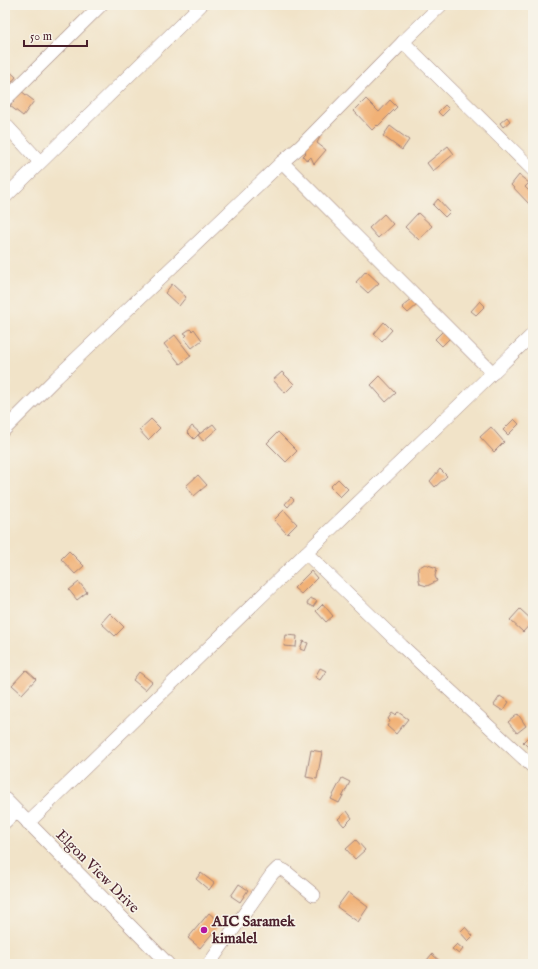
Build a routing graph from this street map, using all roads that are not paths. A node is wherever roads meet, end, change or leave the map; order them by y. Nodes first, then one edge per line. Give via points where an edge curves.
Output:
1 (101, 5) edge
2 (201, 5) edge
3 (440, 5) edge
4 (403, 42) junction
5 (5, 100) edge
6 (5, 124) edge
7 (40, 162) junction
8 (282, 162) junction
9 (533, 170) edge
10 (5, 196) edge
11 (533, 334) edge
12 (493, 373) junction
13 (5, 429) edge
14 (306, 553) junction
15 (533, 767) edge
16 (5, 799) edge
17 (16, 811) junction
18 (5, 822) edge
19 (28, 824) junction
20 (314, 895) dead end
21 (168, 964) edge
22 (209, 964) edge

1 - 5 street
2 - 7 street
3 - 4 street
4 - 8 street via 300,147
4 - 9 street
6 - 7 street
7 - 10 street
8 - 12 street
8 - 13 street
11 - 12 street
12 - 14 street
14 - 15 street
14 - 19 street
16 - 17 street, Elgon View Drive
17 - 18 street
17 - 19 street, Elgon View Drive
19 - 21 street, Elgon View Drive
20 - 22 street via 278,868

